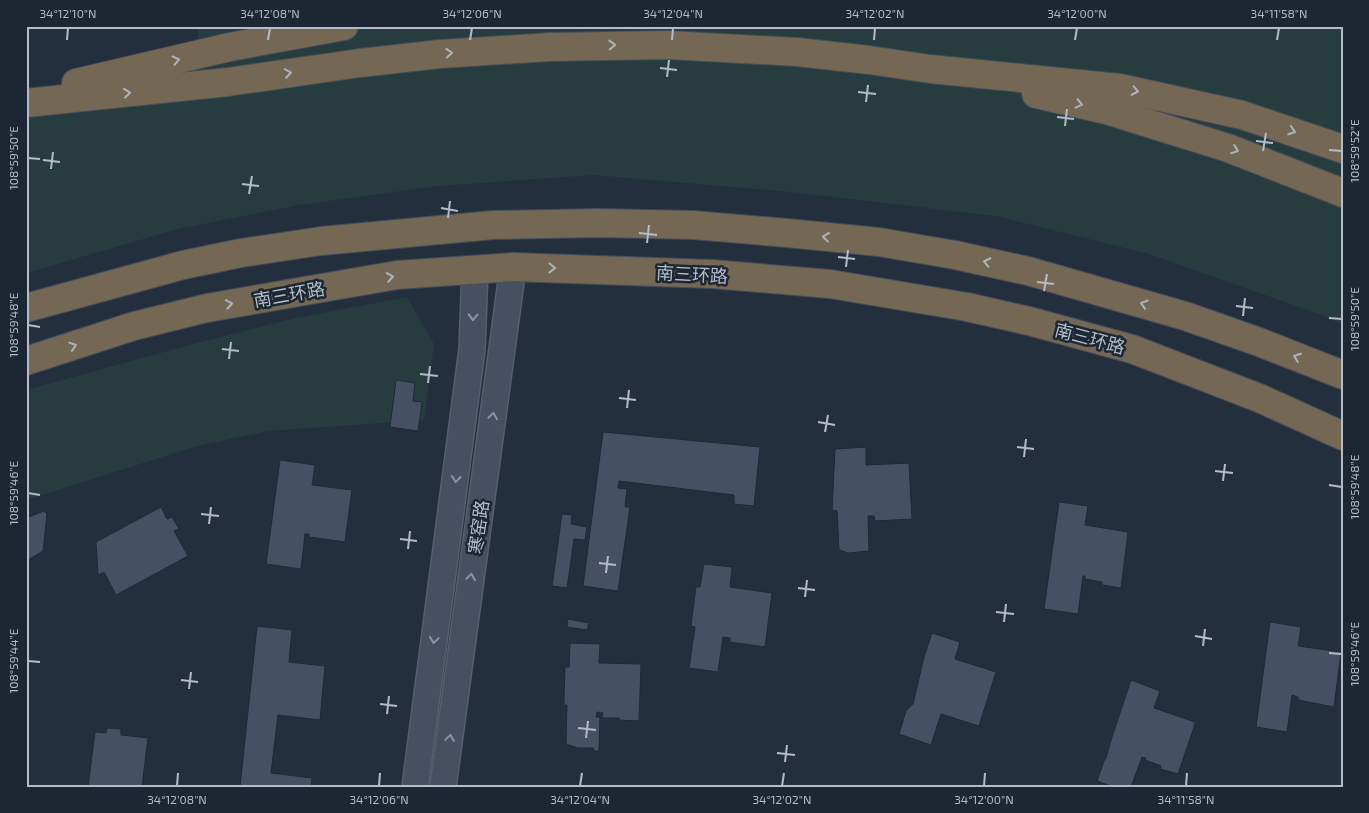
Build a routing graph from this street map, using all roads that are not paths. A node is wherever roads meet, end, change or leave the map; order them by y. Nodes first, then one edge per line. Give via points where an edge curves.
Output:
1 (344, 26) edge
2 (930, 69) junction
3 (26, 95) edge
4 (26, 103) edge
5 (1343, 149) edge
6 (1343, 194) edge
7 (513, 267) junction
8 (475, 269) junction
9 (26, 308) edge
10 (26, 361) edge
11 (1343, 375) edge
12 (1343, 436) edge
13 (415, 787) edge
14 (443, 787) edge

3 -> 1 highway via 230,48
4 -> 2 highway via 228,82 440,54 550,47 668,45 797,52
2 -> 5 highway via 1120,88 1242,115
2 -> 6 highway via 1106,110 1228,148
7 - 8 highway, 南三环路
7 -> 12 highway, 南三环路 via 702,273 830,284 967,307 1132,349 1260,398
14 -> 7 street, 寒窑路
10 -> 8 highway, 南三环路 via 134,326 207,308 397,275
8 -> 13 street, 寒窑路 via 472,349
11 -> 9 highway via 1185,316 1028,271 879,242 693,225 493,225 322,241 183,265

